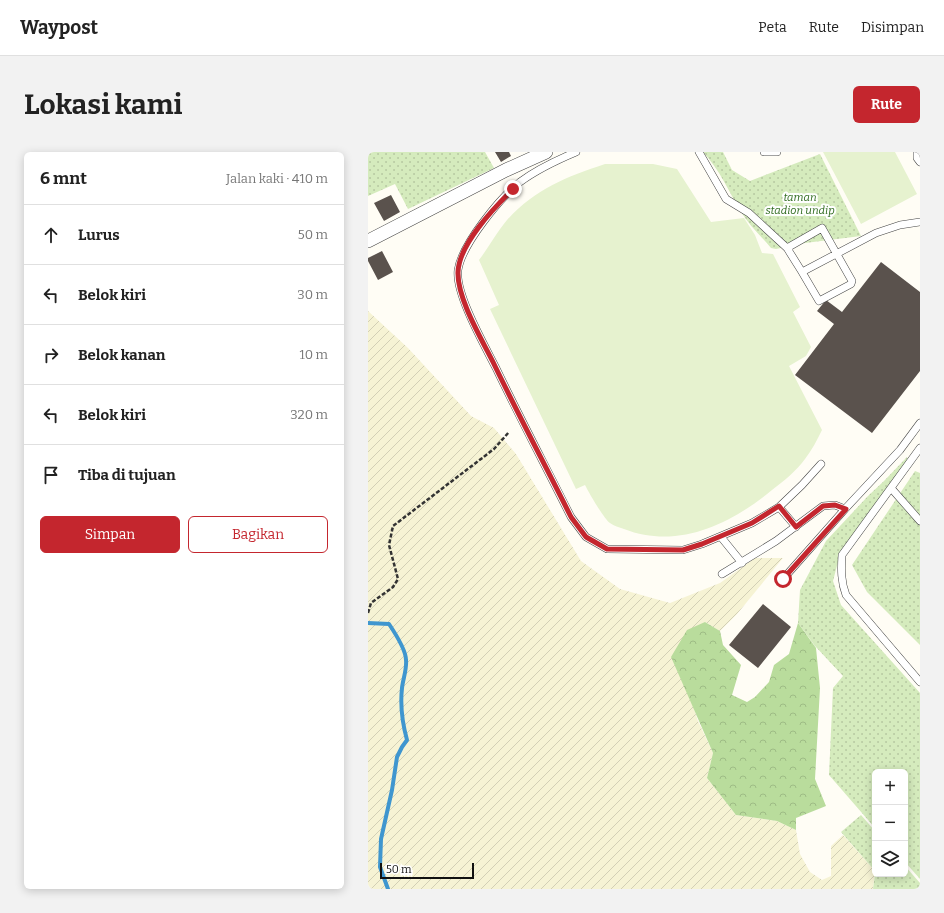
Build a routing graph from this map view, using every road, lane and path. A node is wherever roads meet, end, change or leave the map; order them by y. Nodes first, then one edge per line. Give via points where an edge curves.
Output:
1 (546, 152) edge
2 (576, 152) edge
3 (699, 152) edge
4 (764, 152) edge
5 (777, 152) edge
6 (917, 152) edge
7 (920, 162) edge
8 (920, 222) edge
9 (368, 241) edge
10 (787, 248) junction
11 (837, 253) junction
12 (802, 272) junction
13 (920, 423) edge
14 (509, 432) dead end
15 (909, 439) junction
16 (920, 447) edge
17 (820, 464) dead end
18 (891, 488) junction
19 (779, 506) junction
20 (846, 509) junction
21 (920, 521) edge
22 (796, 527) junction
23 (721, 537) junction
24 (742, 563) junction
25 (722, 574) dead end
26 (783, 579) dead end
27 (368, 613) edge
28 (920, 682) edge

1 - 9 street
2 - 23 lane via 520,182 490,213 470,240 461,259 458,271 462,295 476,329 568,510 586,537 607,549 683,550
3 - 10 lane via 726,199 749,213
4 - 5 lane
6 - 7 lane
8 - 11 lane via 876,233
10 - 11 lane via 822,228
10 - 12 lane
11 - 12 lane
11 - 12 lane via 851,279 851,284 821,301 817,300
13 - 15 lane
14 - 27 path via 494,449 393,526 389,545 398,579 393,587 372,603
15 - 16 lane
15 - 20 lane
16 - 18 lane
17 - 19 lane
18 - 21 lane
18 - 28 lane via 842,555 842,584 846,596
19 - 22 lane
19 - 23 lane via 752,523
20 - 22 lane via 835,505 823,506
20 - 26 lane
22 - 24 lane
23 - 24 lane
24 - 25 lane

